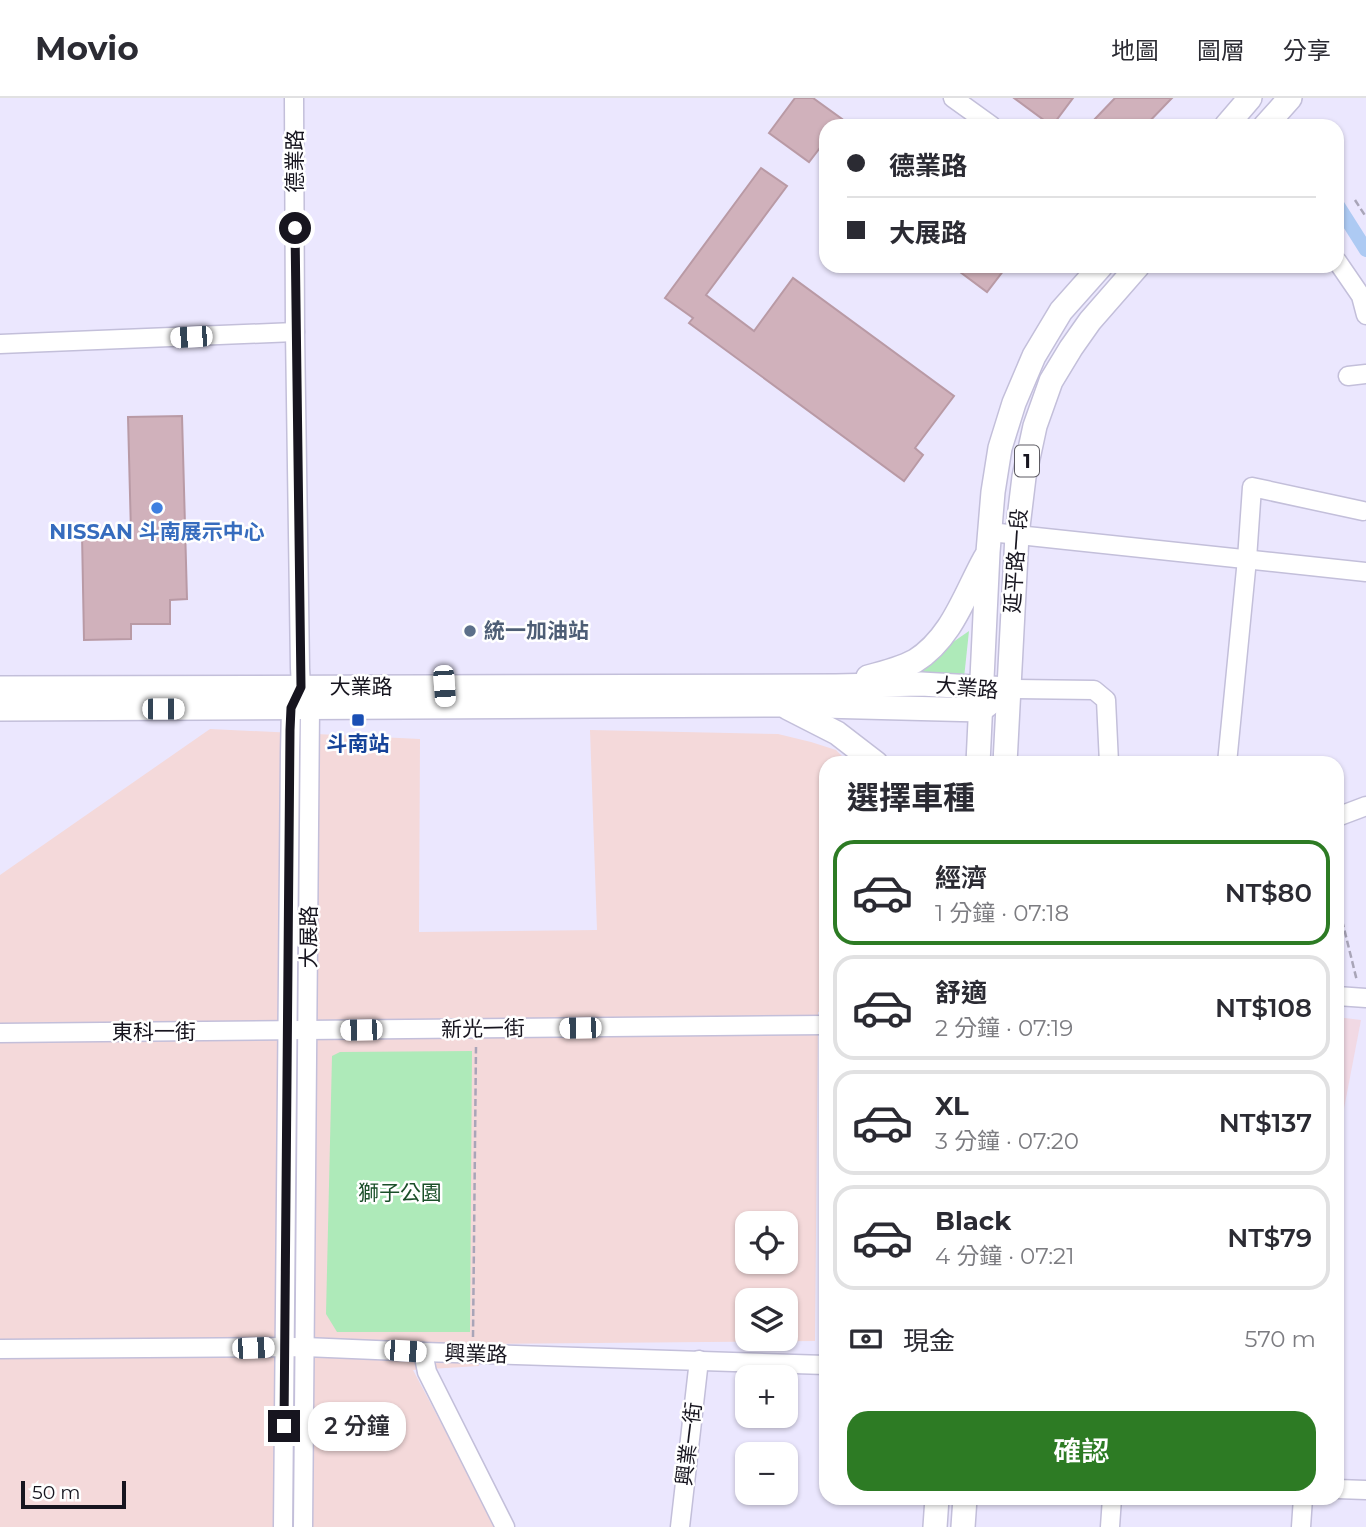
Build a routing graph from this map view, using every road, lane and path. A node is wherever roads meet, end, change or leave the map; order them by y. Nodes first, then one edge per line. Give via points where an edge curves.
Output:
1 (294, 98) edge
2 (953, 98) edge
3 (1250, 98) edge
4 (1289, 99) edge
5 (982, 119) edge
6 (1232, 119) edge
7 (1271, 119) edge
8 (1355, 200) dead end
9 (1366, 218) edge
10 (1344, 271) edge
11 (1095, 273) edge
12 (1132, 273) edge
13 (1366, 315) edge
14 (295, 332) junction
15 (0, 344) edge
16 (1366, 374) edge
17 (1348, 376) dead end
18 (1023, 383) junction
19 (1047, 393) junction
20 (1363, 511) dead end
21 (1017, 535) junction
22 (989, 542) junction
23 (1247, 559) junction
24 (1366, 572) edge
25 (836, 686) junction
26 (982, 686) junction
27 (0, 688) edge
28 (1008, 689) junction
29 (675, 696) junction
30 (53, 698) junction
31 (301, 701) junction
32 (782, 705) junction
33 (0, 709) edge
34 (981, 709) junction
35 (867, 756) edge
36 (978, 756) edge
37 (1004, 756) edge
38 (1109, 756) edge
39 (1228, 756) edge
40 (1366, 806) edge
41 (1344, 814) edge
42 (1344, 925) edge
43 (1344, 997) edge
44 (1364, 998) edge
45 (819, 1025) edge
46 (286, 1031) junction
47 (308, 1031) junction
48 (0, 1033) edge
49 (475, 1047) dead end
50 (473, 1340) dead end
51 (285, 1346) junction
52 (305, 1347) junction
53 (0, 1349) edge
54 (422, 1352) junction
55 (699, 1360) junction
56 (819, 1365) edge
57 (1344, 1489) edge
58 (1366, 1490) edge
59 (937, 1505) edge
60 (965, 1505) edge
61 (1112, 1505) edge
62 (1303, 1505) edge
63 (283, 1527) edge
64 (303, 1527) edge
65 (505, 1527) edge
66 (680, 1527) edge
67 (935, 1527) edge
68 (963, 1527) edge
69 (1110, 1527) edge
70 (1301, 1527) edge

1 - 14 street, 德業路
2 - 5 street
3 - 6 main road
4 - 7 main road
8 - 9 path
10 - 13 street via 1361,296
11 - 18 main road, 延平路一段 / 1 via 1061,311
12 - 19 main road, 延平路一段 / 1 via 1090,321
14 - 15 street
14 - 31 street, 德業路
16 - 17 street
18 - 19 main road
18 - 22 main road, 延平路一段 / 1 via 1000,448
19 - 21 main road, 延平路一段 / 1 via 1024,477
20 - 23 street via 1252,487
21 - 22 street
21 - 23 street
21 - 28 main road, 延平路一段 / 1
22 - 25 main road via 958,612 937,643 895,670
22 - 26 main road, 延平路一段 / 1
23 - 24 street
23 - 39 street
25 - 26 main road, 大業路
25 - 29 main road, 大業路
26 - 28 main road, 大業路
26 - 34 main road, 延平路一段 / 1
27 - 30 main road, 大業路
28 - 34 main road, 大業路
28 - 37 main road, 延平路一段 / 1
28 - 38 street via 1094,690 1106,700
29 - 31 main road, 大業路
29 - 32 main road, 大業路
30 - 31 main road, 大業路
30 - 33 main road, 大業路
31 - 46 street, 大展路
31 - 47 street, 大展路
32 - 34 main road, 大業路
32 - 35 main road via 836,733
34 - 36 main road, 延平路一段 / 1
40 - 41 street
42 - 44 path
43 - 44 street
45 - 47 street, 新光一街
46 - 47 street, 東科一街
46 - 48 street, 東科一街
46 - 51 street, 大展路
47 - 52 street, 大展路
49 - 50 path
51 - 52 street, 興業路
51 - 53 street, 興業路
51 - 63 street, 大展路
52 - 54 street, 興業路
52 - 64 street, 大展路
54 - 55 street, 興業路
54 - 65 street via 427,1372
55 - 56 street, 興業路
55 - 66 street, 興業一街
57 - 58 street
59 - 67 main road
60 - 68 main road
61 - 69 street
62 - 70 street

